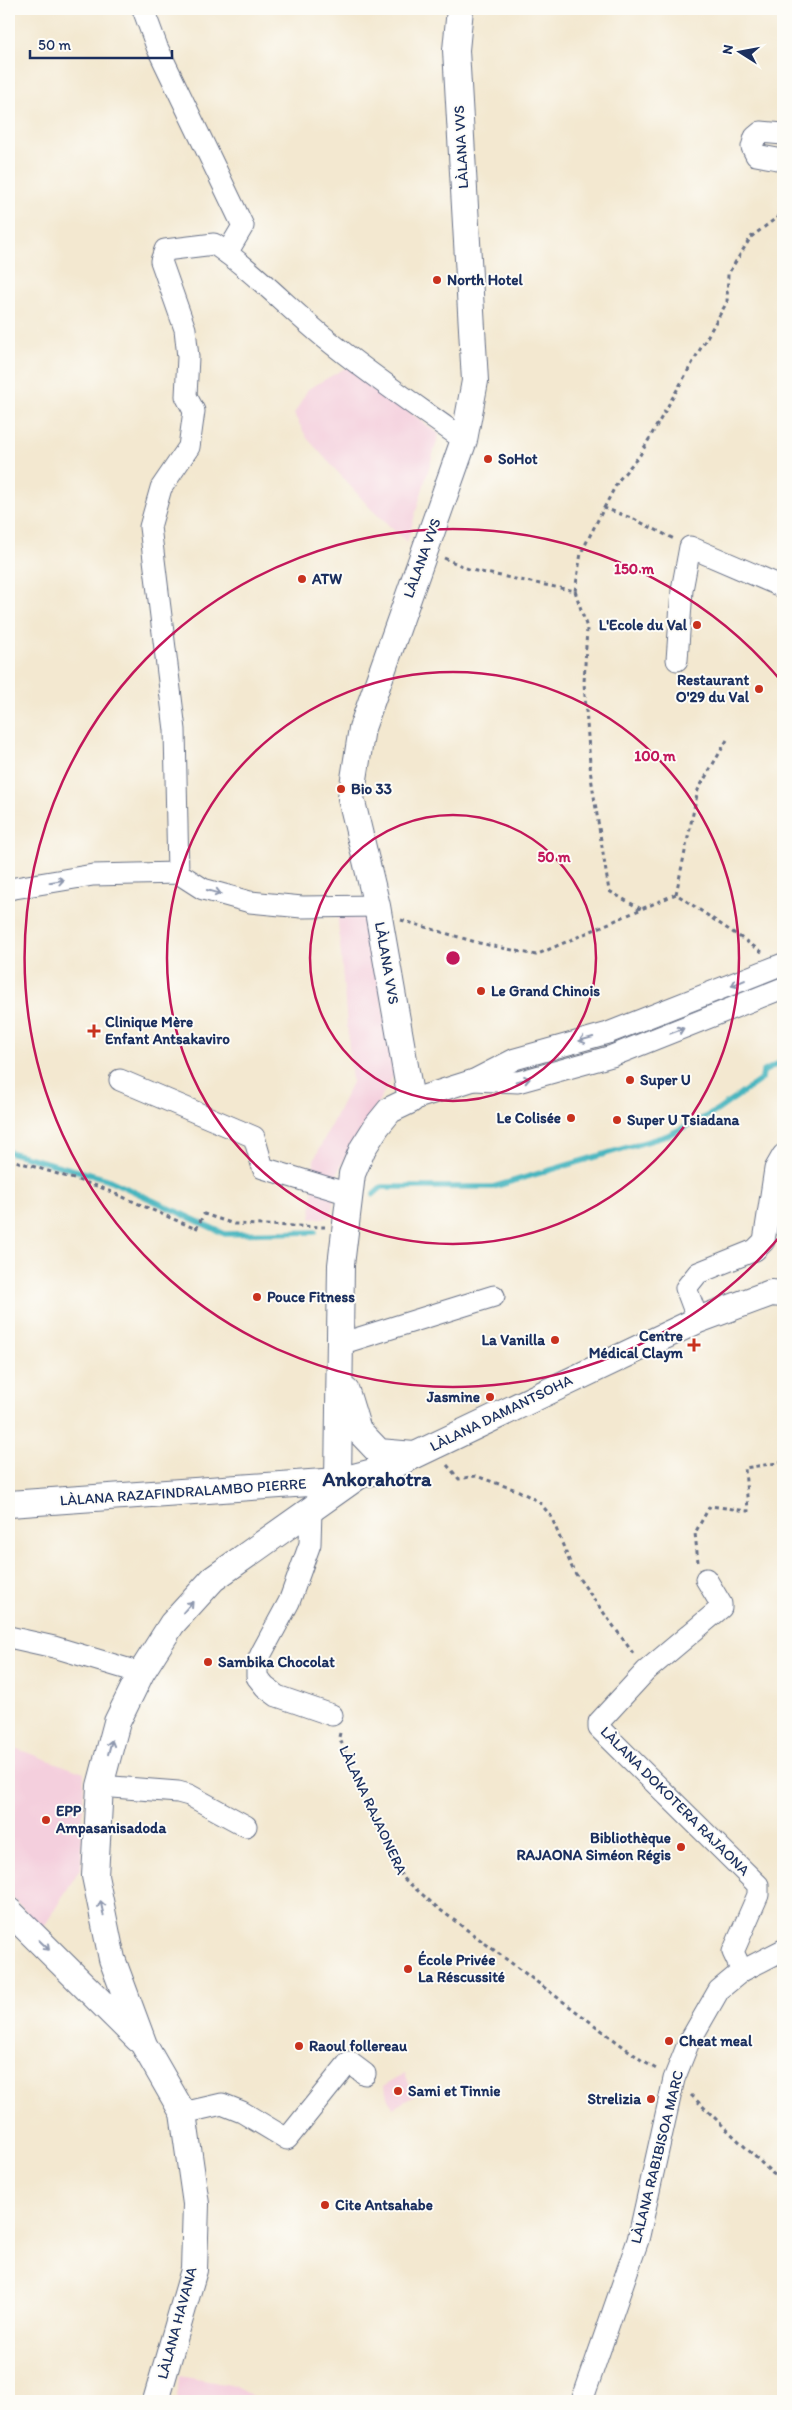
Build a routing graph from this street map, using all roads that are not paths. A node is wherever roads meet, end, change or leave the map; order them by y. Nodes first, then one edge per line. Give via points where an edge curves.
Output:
1 (143, 9) edge
2 (460, 9) edge
3 (783, 134) edge
4 (783, 160) edge
5 (227, 253) junction
6 (464, 440) junction
7 (783, 587) edge
8 (677, 660) dead end
9 (178, 873) junction
10 (9, 888) edge
11 (377, 906) junction
12 (782, 965) edge
13 (783, 988) edge
14 (120, 1080) dead end
15 (474, 1080) junction
16 (411, 1100) junction
17 (783, 1155) edge
18 (349, 1194) junction
19 (777, 1197) edge
20 (783, 1294) edge
21 (494, 1296) dead end
22 (698, 1320) junction
23 (340, 1344) junction
24 (345, 1390) junction
25 (414, 1455) junction
26 (348, 1479) junction
27 (302, 1483) junction
28 (9, 1504) edge
29 (311, 1510) junction
30 (706, 1579) road end
31 (9, 1637) edge
32 (141, 1673) junction
33 (332, 1716) road end
34 (100, 1786) junction
35 (246, 1826) dead end
36 (9, 1911) edge
37 (783, 1950) edge
38 (112, 1959) junction
39 (742, 1971) junction
40 (81, 1981) junction
41 (144, 2045) junction
42 (365, 2074) dead end
43 (182, 2113) junction
44 (156, 2401) edge
45 (582, 2401) edge

1 - 5 street via 157,47 243,226
2 - 6 main road, LÀLANA VVS via 456,50 475,381
3 - 4 street via 761,132 755,137 752,147 756,155
5 - 6 street via 263,281 327,340
5 - 9 street via 214,244 165,250 161,261 185,329 188,358 186,396 194,411 189,447 160,488 150,527 175,730
6 - 11 main road, LÀLANA VVS via 362,728 351,798
7 - 8 street via 690,547 682,590
10 -> 9 street via 93,875
9 -> 11 street via 203,889 250,902 302,907
11 - 16 main road, LÀLANA VVS
12 -> 15 street via 608,1033 515,1059
15 -> 13 street via 518,1082 612,1056
14 - 18 street via 254,1137 263,1168
15 - 16 street
16 - 18 main road via 390,1110 377,1126 352,1174
17 - 19 street via 775,1169
18 - 23 main road via 341,1265
19 - 22 street via 764,1241 755,1250 698,1273 683,1283
20 - 22 main road, LÀLANA DAMANTSOHA via 771,1293
21 - 23 street
22 - 25 main road, LÀLANA DAMANTSOHA
23 - 24 main road
23 - 26 main road
24 - 25 main road via 358,1430 379,1452
24 - 26 main road
25 - 26 main road, LÀLANA DAMANTSOHA via 388,1468
26 - 27 main road, LÀLANA RAZAFINDRALAMBO PIERRE
26 - 29 main road
27 - 28 main road, LÀLANA RAZAFINDRALAMBO PIERRE
27 - 29 main road via 310,1492
32 -> 29 main road via 172,1624 213,1579
29 - 33 street via 310,1544 289,1602 257,1663 257,1677 277,1696
30 - 39 street, LÀLANA DOKOTERA RAJAONA via 721,1608 646,1671 599,1722 599,1728 758,1885 758,1895 734,1952
31 - 32 street
34 -> 32 main road via 117,1722
34 - 35 street via 189,1795
38 -> 34 main road via 95,1876
36 -> 40 main road
37 - 39 street, LÀLANA RABIBISOA MARC
38 - 40 main road via 102,1976
38 - 41 main road
39 - 45 street, LÀLANA RABIBISOA MARC via 719,1990 688,2044 674,2079 638,2240
40 - 41 main road
41 - 43 main road, LÀLANA HAVANA
42 - 43 street via 349,2062 287,2139 222,2104
43 - 44 main road, LÀLANA HAVANA via 196,2204 194,2270

